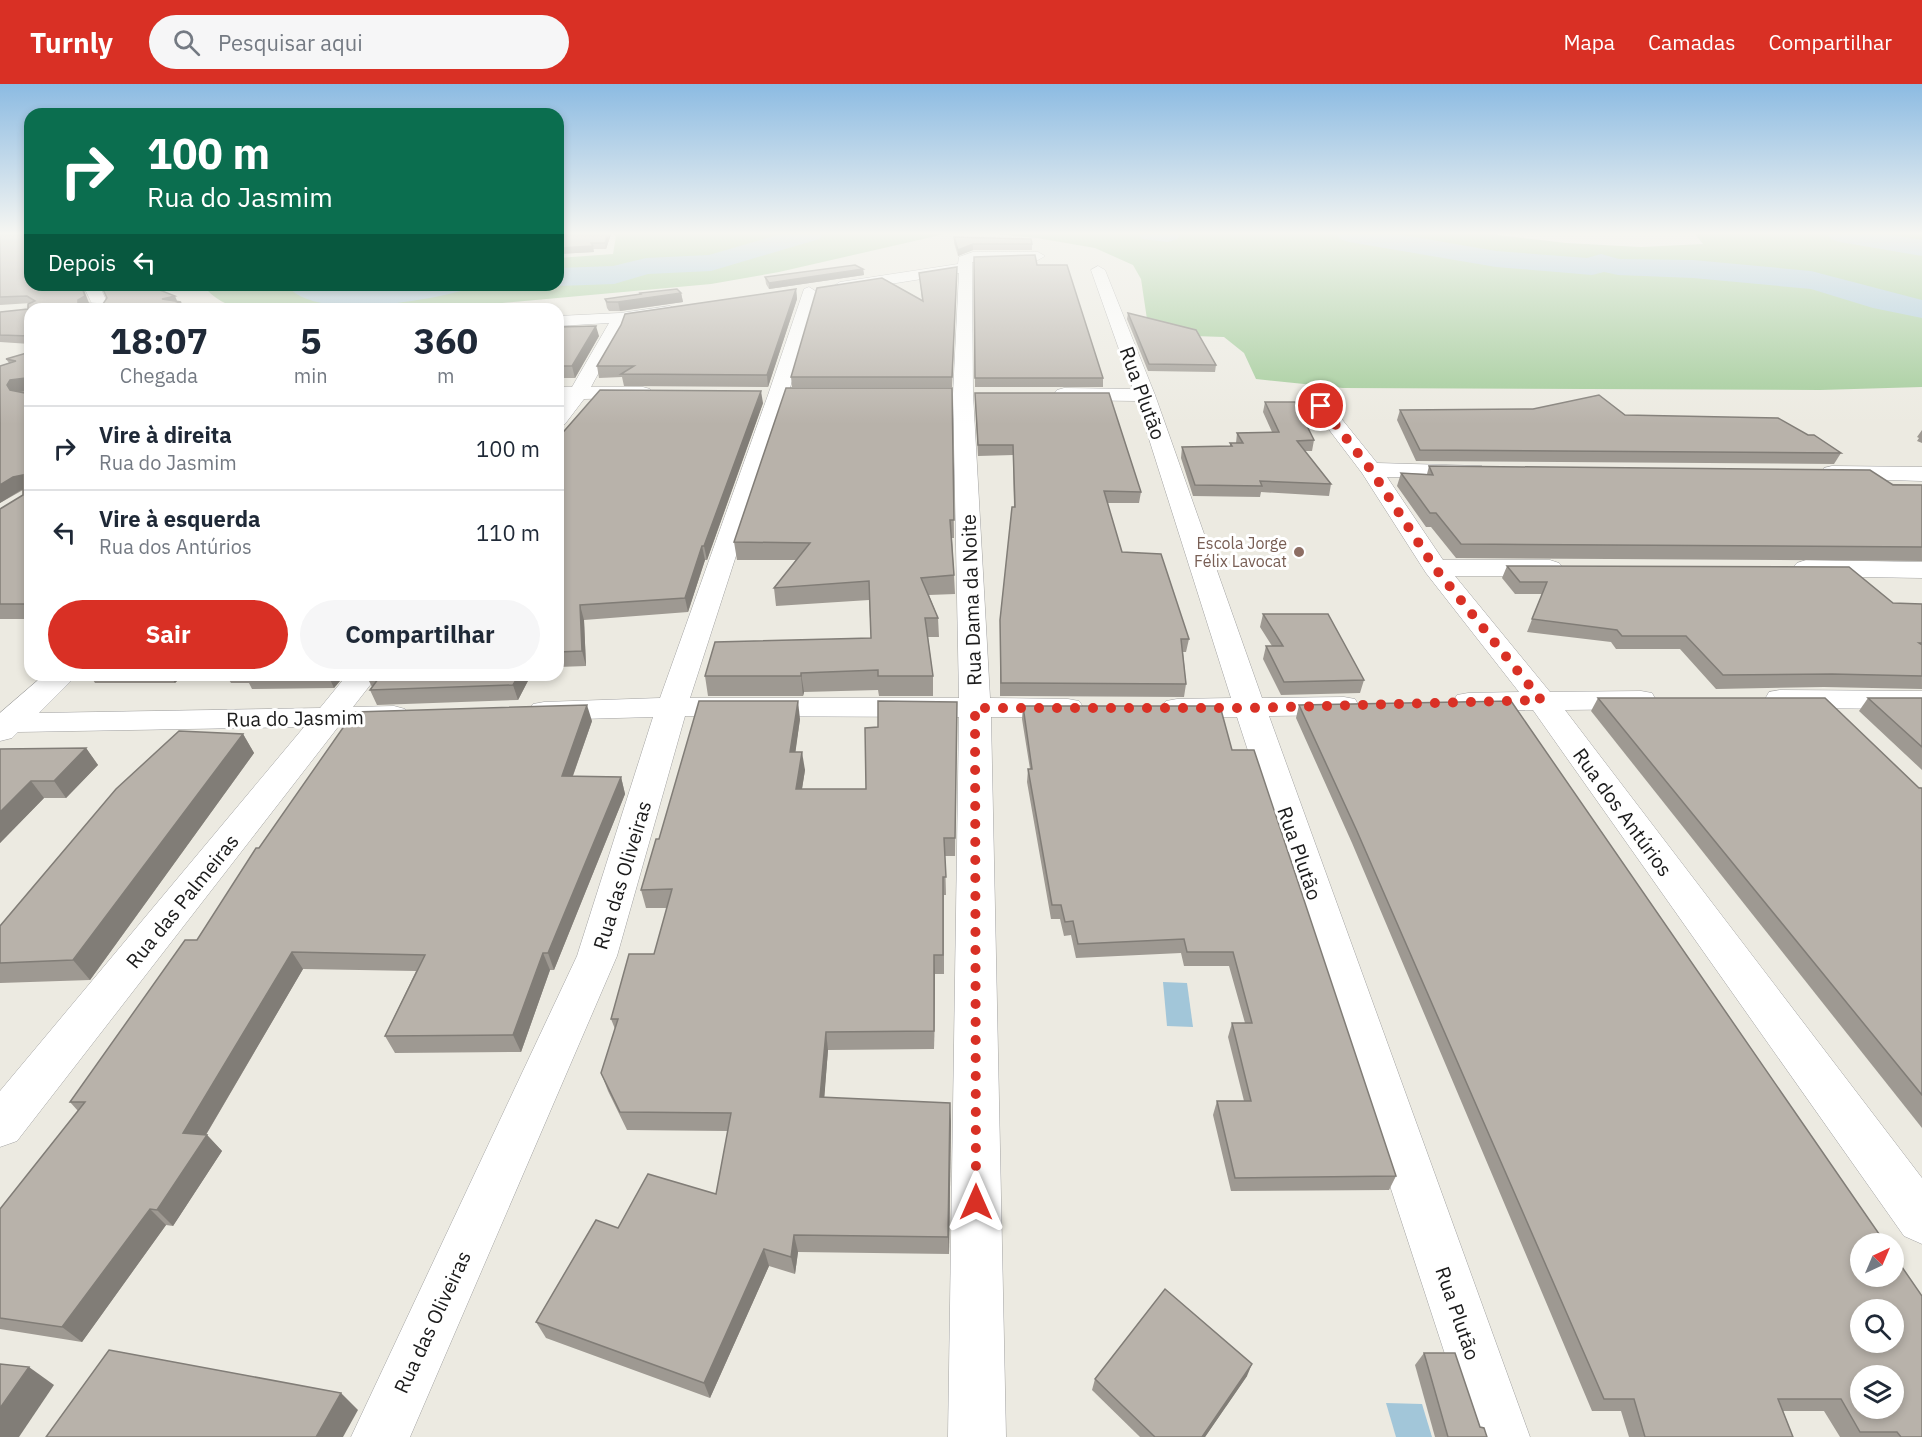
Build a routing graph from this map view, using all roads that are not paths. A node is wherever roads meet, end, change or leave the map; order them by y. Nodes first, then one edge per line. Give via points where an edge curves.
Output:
1 (802, 297) edge
2 (965, 297) edge
3 (1108, 297) edge
4 (691, 308) edge
5 (620, 318) junction
6 (564, 321) edge
7 (579, 392) junction
8 (564, 393) edge
9 (661, 394) edge
10 (940, 394) edge
11 (963, 394) junction
12 (986, 394) edge
13 (1042, 394) edge
14 (755, 395) edge
15 (790, 395) junction
16 (1145, 395) junction
17 (1321, 406) dead end
18 (564, 412) edge
19 (1371, 470) junction
20 (1491, 471) edge
21 (1814, 473) edge
22 (1922, 474) edge
23 (1435, 568) junction
24 (1578, 568) edge
25 (1781, 568) edge
26 (1922, 570) edge
27 (55, 681) edge
28 (358, 681) edge
29 (1823, 698) junction
30 (1670, 699) edge
31 (1753, 699) edge
32 (1541, 700) junction
33 (1922, 700) edge
34 (1436, 703) edge
35 (1378, 705) edge
36 (672, 706) junction
37 (975, 708) junction
38 (1094, 708) edge
39 (1154, 708) edge
40 (1250, 708) junction
41 (519, 712) edge
42 (424, 715) edge
43 (330, 718) junction
44 (3, 726) edge
45 (1856, 730) edge
46 (0, 1126) edge
47 (1922, 1219) edge
48 (380, 1437) edge
49 (977, 1437) edge
50 (1501, 1437) edge

1 - 15 street, Rua das Oliveiras
2 - 11 street, Rua Dama da Noite
3 - 16 street, Rua Plutão
4 - 5 street
5 - 6 street
5 - 7 street
7 - 8 street
7 - 9 street
7 - 18 street
10 - 11 street
11 - 12 street
11 - 37 street, Rua Dama da Noite
13 - 16 street
14 - 15 street
15 - 36 street, Rua das Oliveiras
16 - 40 street, Rua Plutão
17 - 19 street, Rua dos Antúrios
19 - 20 street
19 - 23 street, Rua dos Antúrios
21 - 22 street
23 - 24 street
23 - 32 street, Rua dos Antúrios
25 - 26 street
27 - 44 street
28 - 43 street, Rua das Palmeiras
29 - 31 street
29 - 33 street
29 - 45 street
30 - 32 street
32 - 34 street
32 - 47 street, Rua dos Antúrios
35 - 40 street
36 - 37 street
36 - 41 street
36 - 48 street, Rua das Oliveiras via 597,956
37 - 38 street
37 - 49 street, Rua Dama da Noite
39 - 40 street
40 - 50 street, Rua Plutão
42 - 43 street, Rua do Jasmim
43 - 44 street, Rua do Jasmim
43 - 46 street, Rua das Palmeiras

